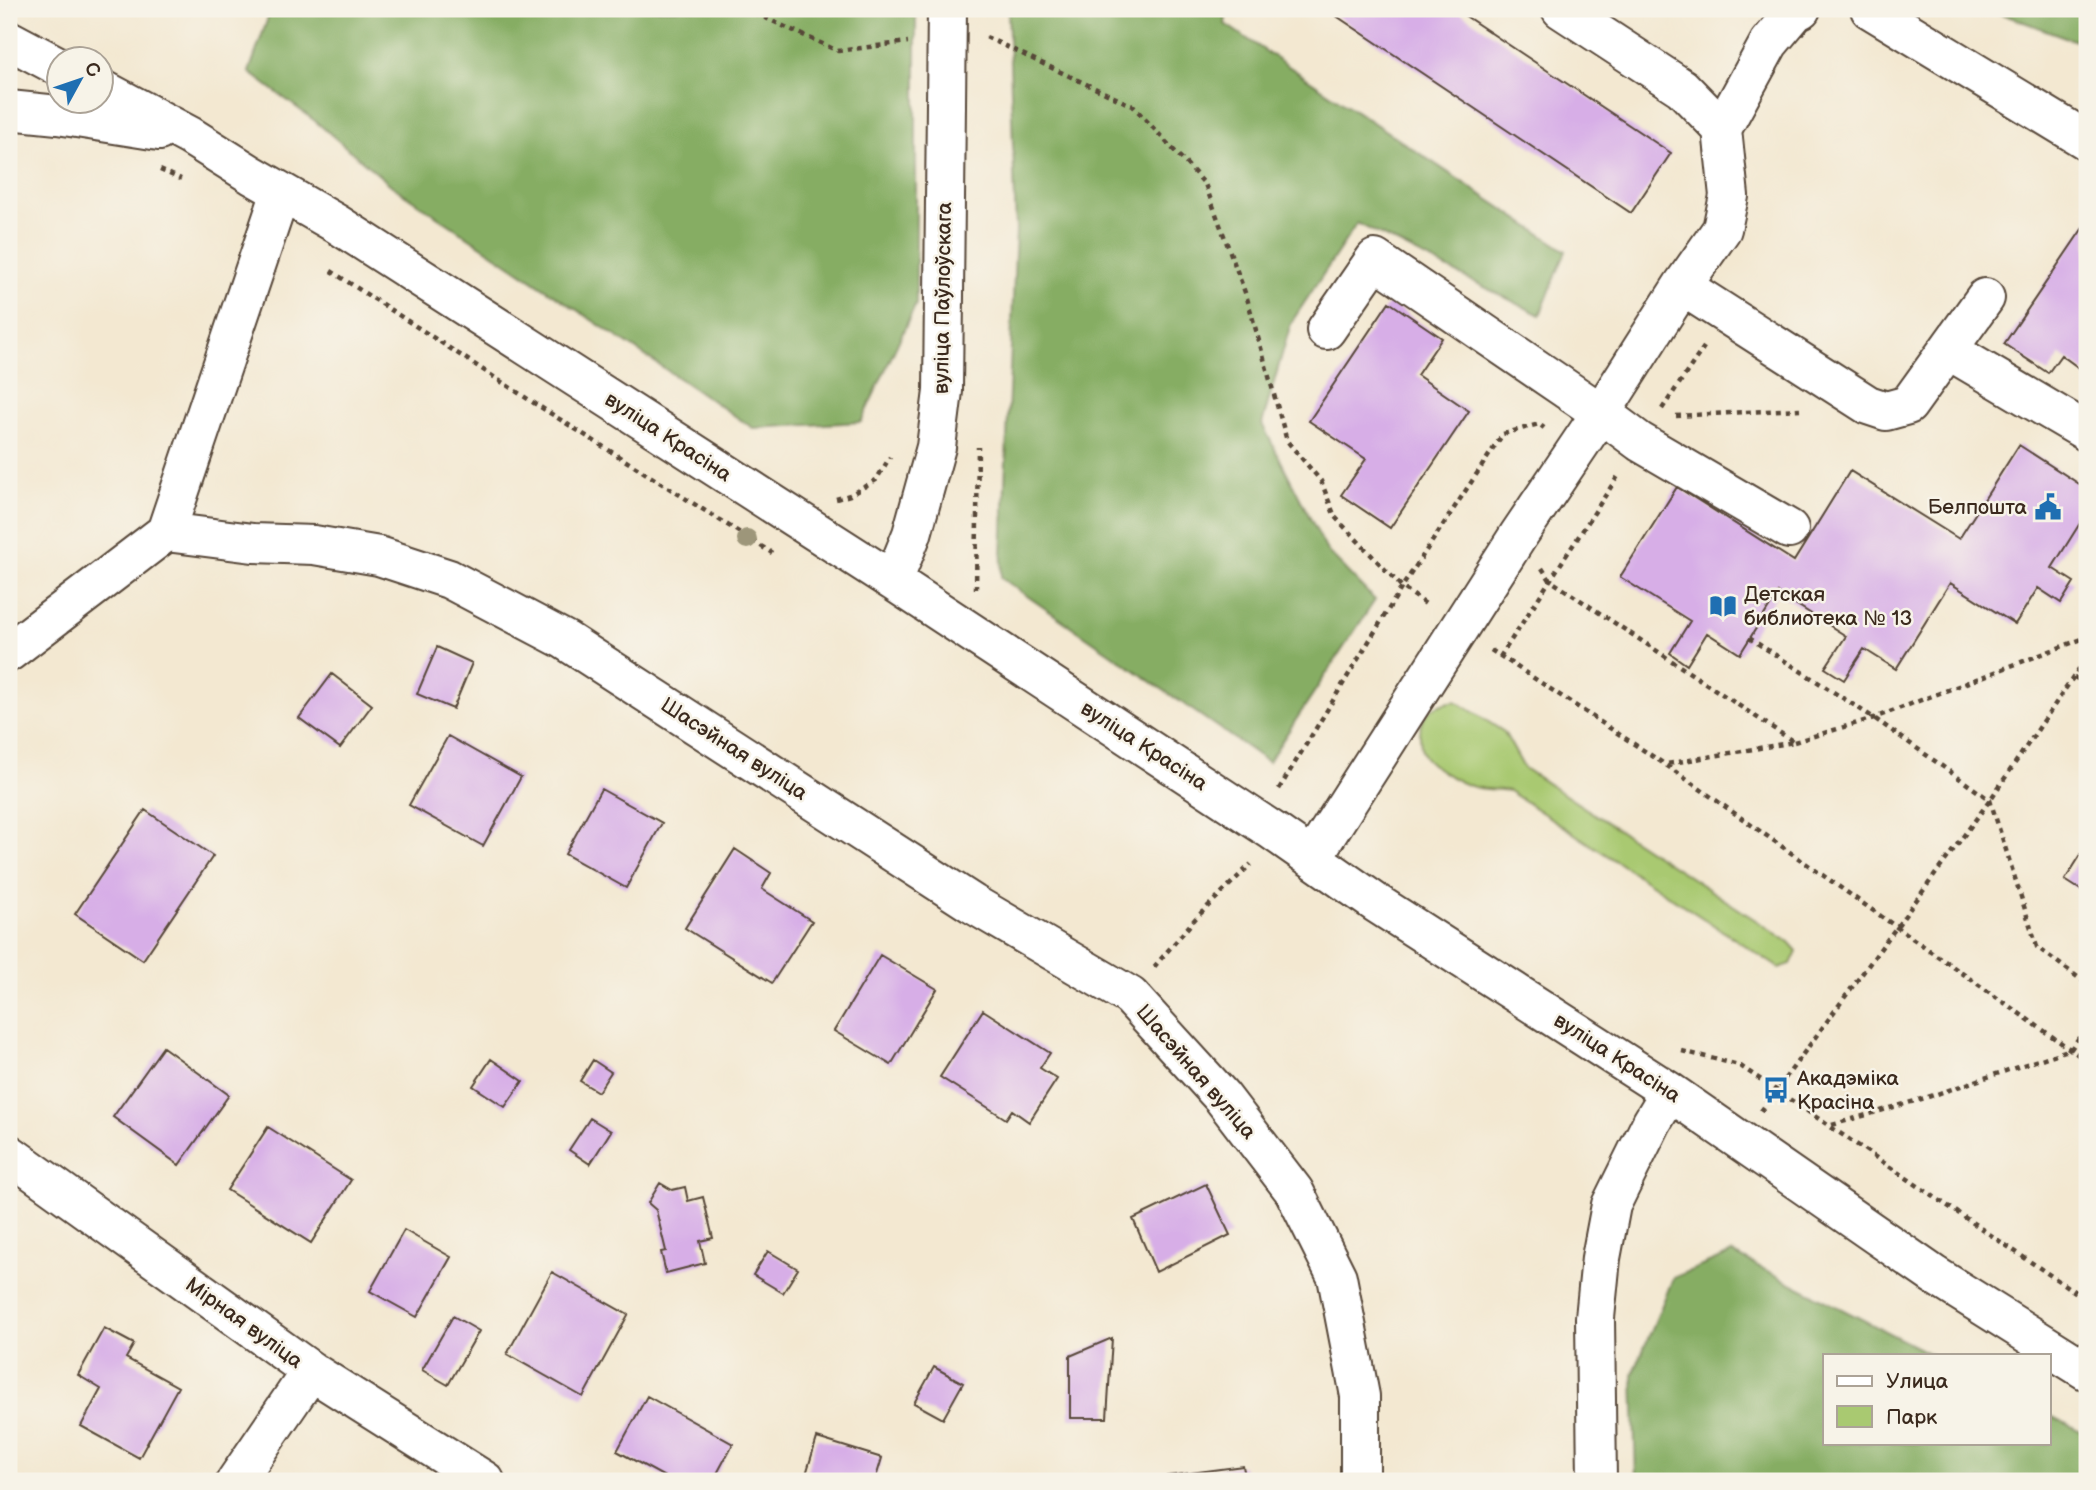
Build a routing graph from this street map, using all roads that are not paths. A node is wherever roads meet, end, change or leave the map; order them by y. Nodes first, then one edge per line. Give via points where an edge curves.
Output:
1 (1561, 9) edge
2 (1801, 9) edge
3 (1870, 9) edge
4 (947, 23) edge
5 (9, 40) edge
6 (46, 60) edge
7 (116, 96) edge
8 (9, 110) edge
9 (1722, 129) junction
10 (190, 136) junction
11 (2086, 140) edge
12 (281, 192) junction
13 (1682, 286) junction
14 (1985, 298) dead end
15 (1326, 330) dead end
16 (1948, 349) junction
17 (1601, 413) junction
18 (2087, 432) edge
19 (1789, 529) dead end
20 (166, 532) junction
21 (893, 581) junction
22 (9, 652) edge
23 (1312, 858) junction
24 (1670, 1092) junction
25 (9, 1154) edge
26 (311, 1371) junction
27 (2087, 1371) edge
28 (236, 1481) edge
29 (485, 1481) edge
30 (1360, 1481) edge
31 (1597, 1481) edge

1 - 9 street via 1682,88
2 - 9 street via 1769,43
3 - 11 street
4 - 21 street, вуліца Паўлоўскага via 943,391 936,447 912,534
5 - 6 street
7 - 10 street, вуліца Красіна
8 - 10 street, вуліца Красіна
9 - 13 street via 1729,196 1722,229
10 - 12 street, вуліца Красіна
12 - 20 street
12 - 21 street, вуліца Красіна
13 - 16 street via 1868,405 1886,411 1908,405
13 - 17 street
14 - 16 street
15 - 17 street via 1375,259
16 - 18 street
17 - 19 street via 1640,442
17 - 23 street
20 - 22 street
20 - 30 street, Шасэйная вуліца via 314,545 379,556 449,579 565,640 973,904 1130,996 1222,1097 1294,1191 1337,1277 1360,1396
21 - 23 street, вуліца Красіна
23 - 24 street, вуліца Красіна
24 - 27 street, вуліца Красіна via 1934,1275
24 - 31 street via 1611,1205 1601,1258 1595,1318
25 - 26 street, Мірная вуліца
26 - 28 street
26 - 29 street, Мірная вуліца

